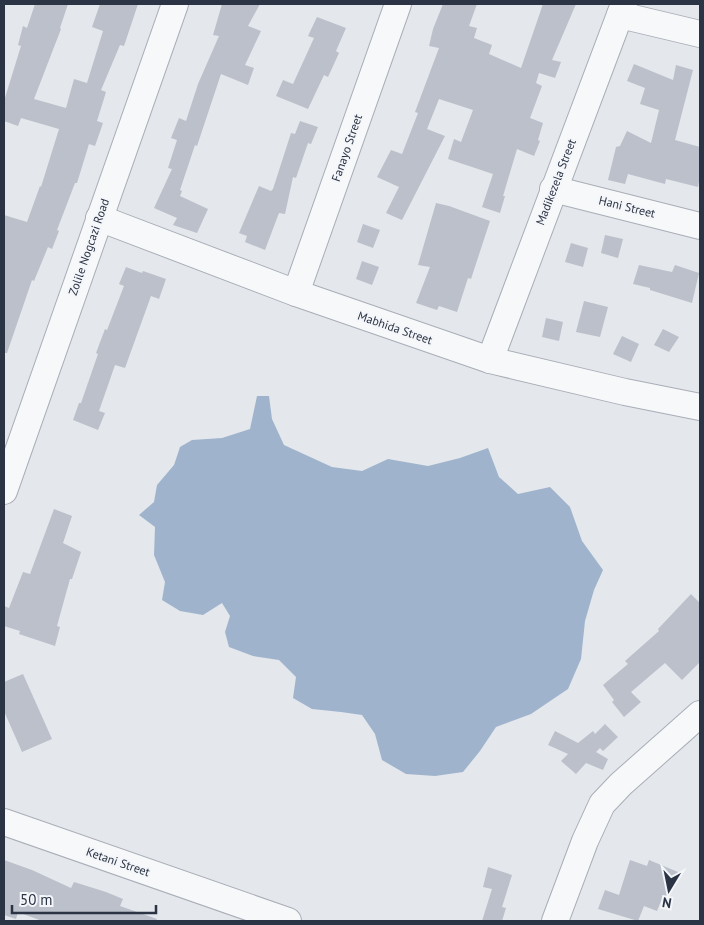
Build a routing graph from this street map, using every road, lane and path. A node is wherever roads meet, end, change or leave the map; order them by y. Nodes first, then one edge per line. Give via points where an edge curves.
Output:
1 (175, 4) edge
2 (398, 4) edge
3 (622, 9) edge
4 (700, 34) edge
5 (553, 189) junction
6 (99, 218) junction
7 (700, 226) edge
8 (296, 293) junction
9 (490, 360) junction
10 (700, 407) edge
11 (4, 491) edge
12 (700, 714) edge
13 (4, 822) edge
14 (288, 921) edge
15 (555, 921) edge

1 - 6 street, Zolile Nogcazi Road
2 - 8 street, Fanayo Street
3 - 4 street
3 - 5 street, Madikezela Street
5 - 7 street, Hani Street
5 - 9 street, Madikezela Street
6 - 8 street, Mabhida Street
6 - 11 street, Zolile Nogcazi Road
8 - 9 street, Mabhida Street
9 - 10 street, Mabhida Street
12 - 15 street via 602,804
13 - 14 street, Ketani Street

